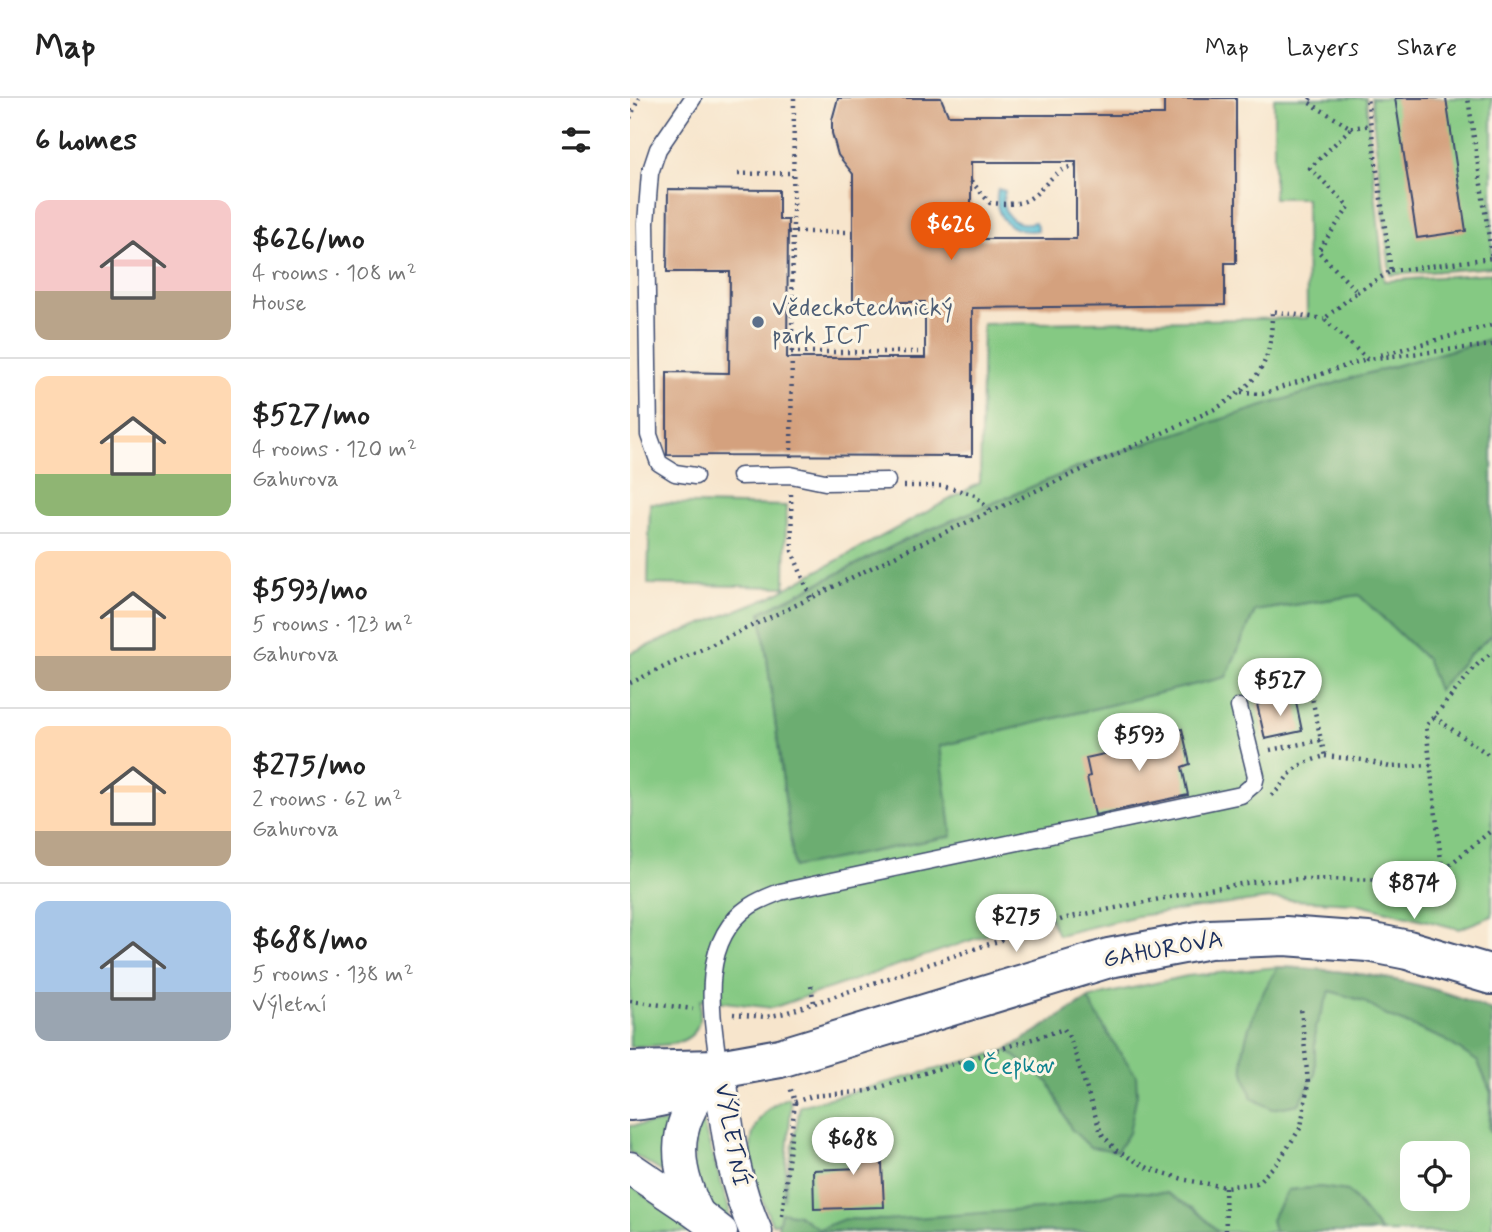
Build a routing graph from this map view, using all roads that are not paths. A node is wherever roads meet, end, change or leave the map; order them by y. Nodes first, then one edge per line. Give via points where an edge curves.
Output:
1 (693, 98) edge
2 (695, 476) dead end
3 (740, 476) dead end
4 (887, 481) road end
5 (1239, 708) dead end
6 (1492, 974) edge
7 (719, 1069) junction
8 (630, 1071) edge
9 (630, 1101) edge
10 (630, 1168) edge
11 (710, 1223) edge
12 (770, 1228) edge

1 - 2 lane via 658,149 650,173 646,223 649,435 659,463 675,473
3 - 4 lane
5 - 7 lane via 1256,776 1241,794 780,892 749,907 722,935 713,972 711,1012
6 - 7 street, GAHUROVA via 1368,942 1285,936 1209,939 1109,958 780,1058
7 - 8 street, GAHUROVA
7 - 9 street, GAHUROVA via 674,1095
7 - 11 street, VÝLETNÍ via 690,1105 682,1132 682,1174 688,1194
7 - 12 street, VÝLETNÍ via 743,1203
10 - 11 street, VÝLETNÍ

